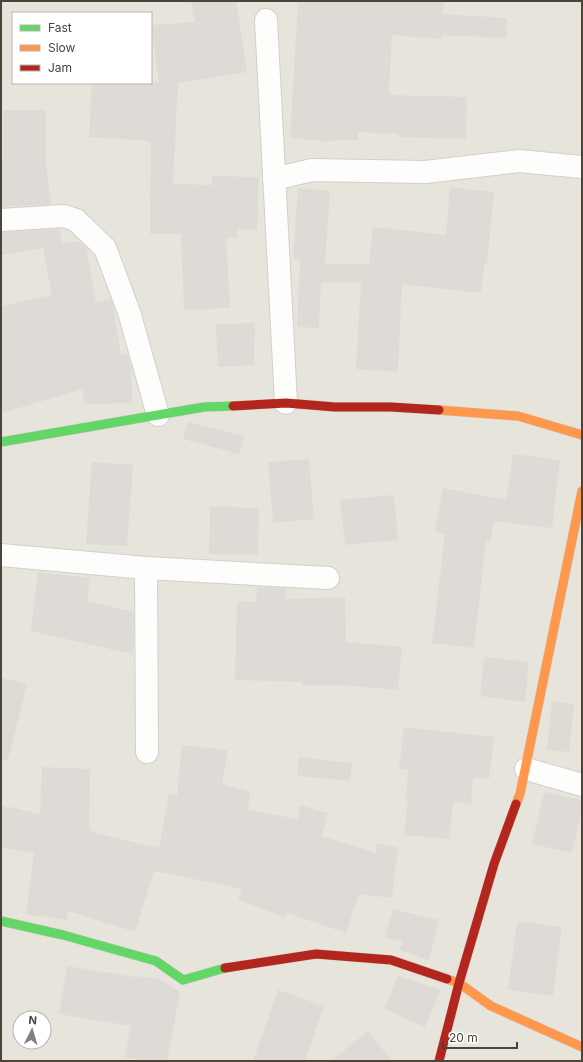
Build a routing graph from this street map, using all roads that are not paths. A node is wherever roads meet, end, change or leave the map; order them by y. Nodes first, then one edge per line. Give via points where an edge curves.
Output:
1 (266, 20) dead end
2 (582, 167) edge
3 (274, 179) junction
4 (1, 220) edge
5 (286, 403) junction
6 (158, 415) junction
7 (582, 435) edge
8 (1, 442) edge
9 (582, 491) edge
10 (1, 555) edge
11 (146, 568) junction
12 (328, 578) dead end
13 (147, 752) dead end
14 (526, 769) junction
15 (582, 785) edge
16 (1, 921) edge
17 (459, 983) junction
18 (582, 1047) edge
19 (439, 1061) edge

1 - 3 street
2 - 3 street via 519,161 425,172 312,170
3 - 5 street
4 - 6 street via 64,216 76,220 105,248 129,312
5 - 6 street via 204,407
5 - 7 street via 518,416
6 - 8 street
9 - 14 street
10 - 11 street
11 - 12 street
11 - 13 street
14 - 15 street
14 - 17 street via 520,794 494,864
16 - 17 street via 156,961 183,980 218,969 316,954 391,960
17 - 18 street via 491,1006
17 - 19 street

